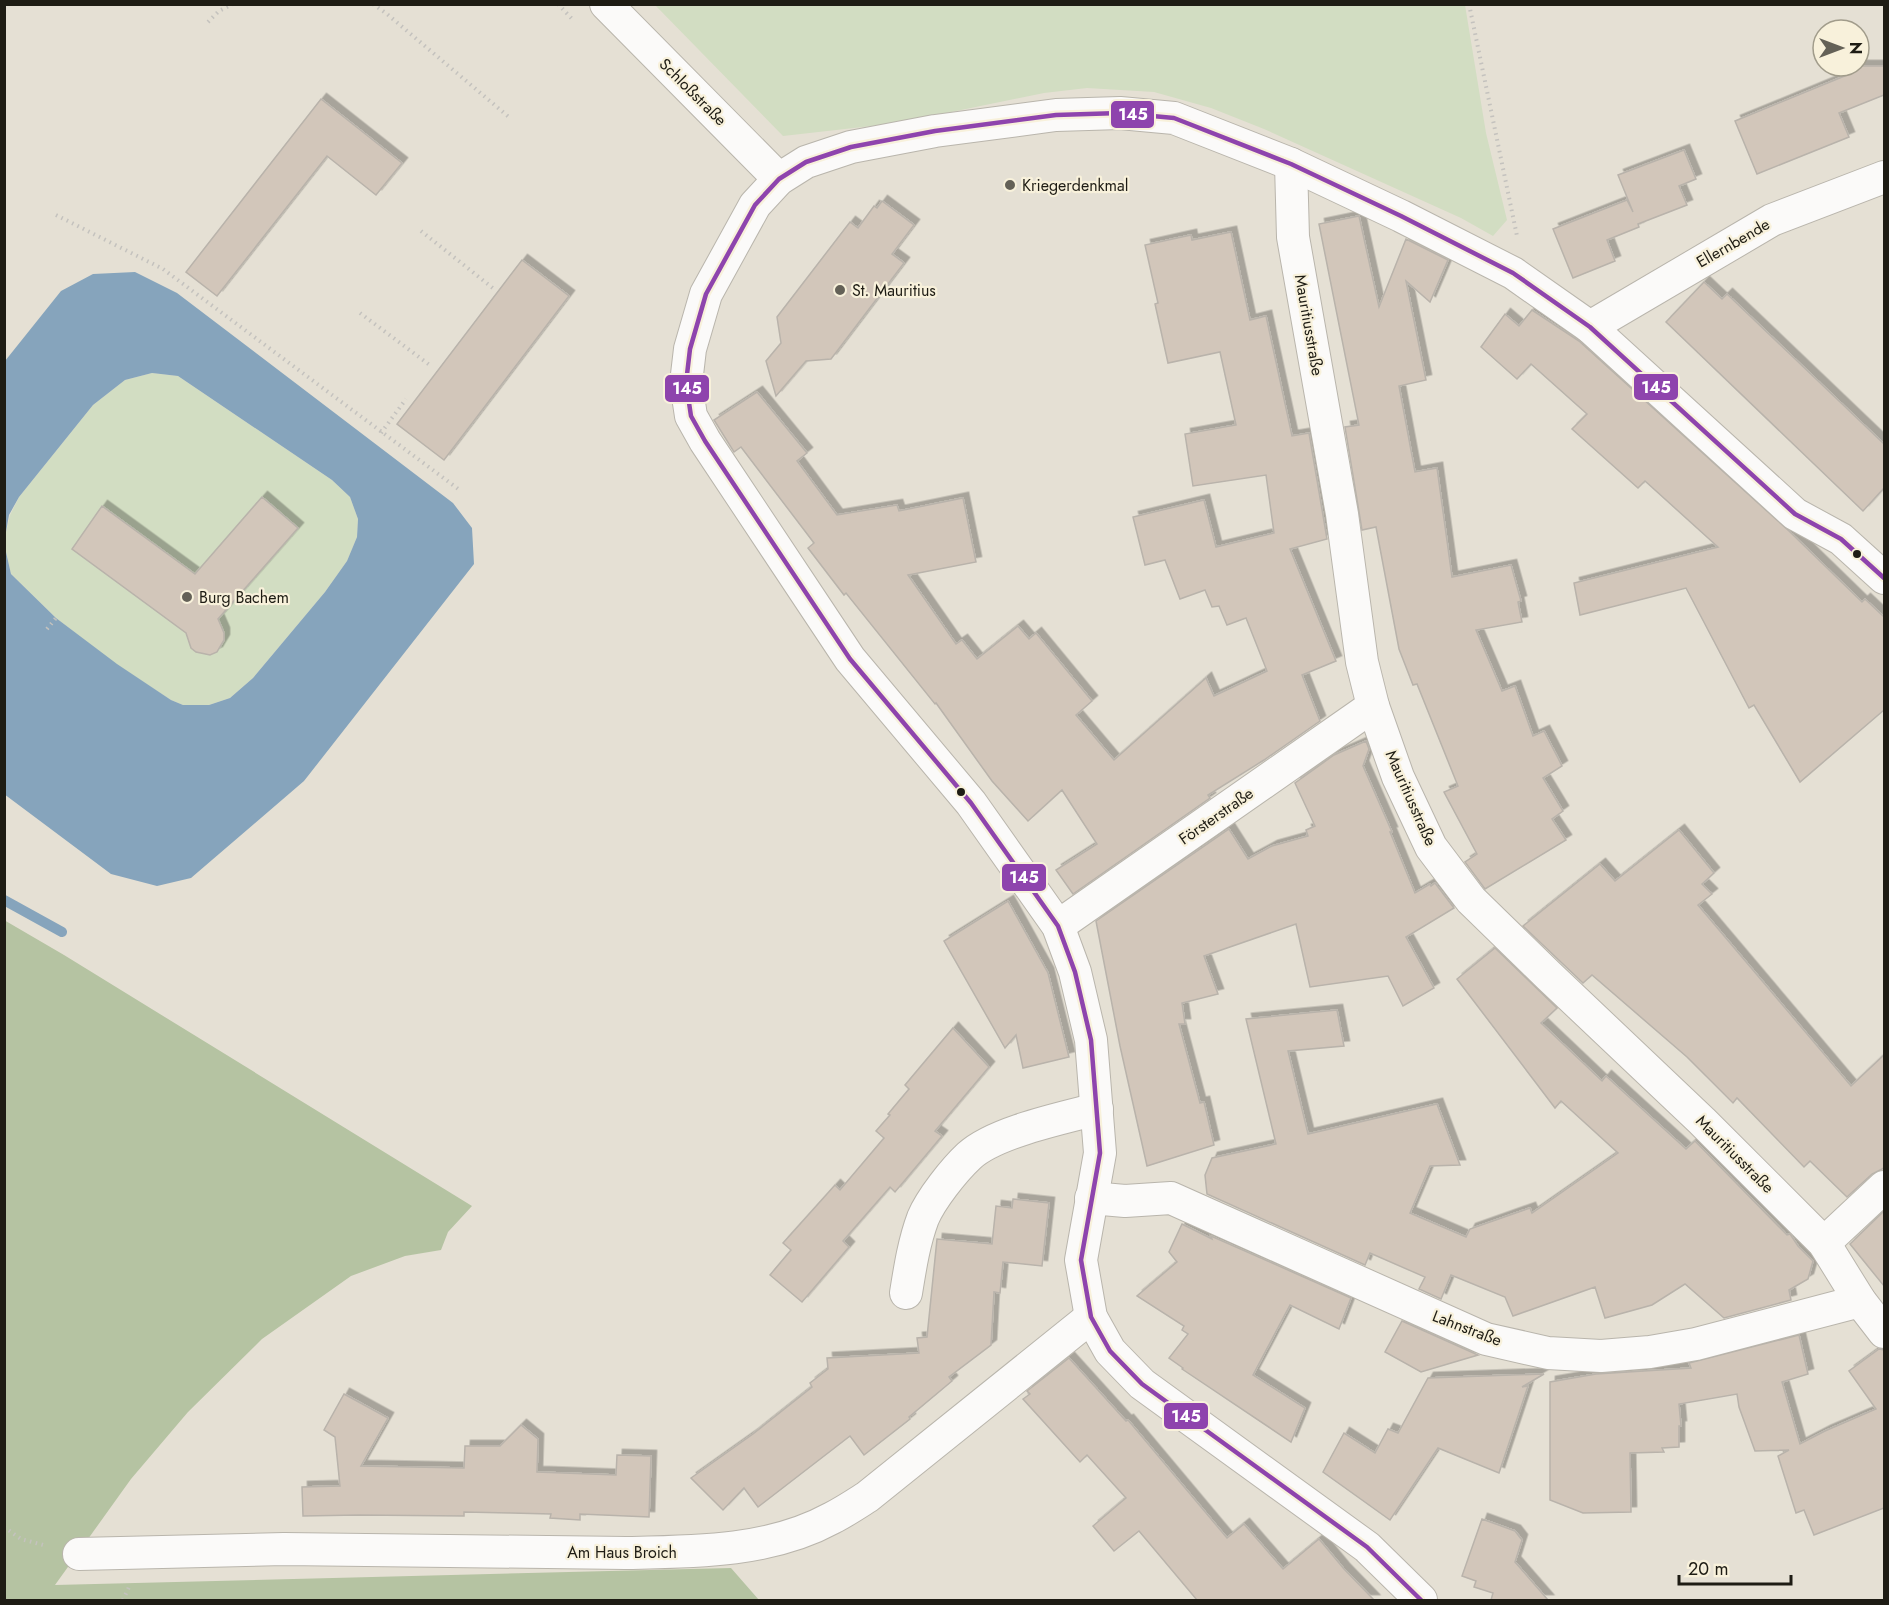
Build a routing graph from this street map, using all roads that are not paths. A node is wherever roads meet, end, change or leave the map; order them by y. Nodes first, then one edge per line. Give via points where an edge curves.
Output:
1 (606, 4) edge
2 (1291, 164) junction
3 (1884, 177) edge
4 (779, 179) junction
5 (1590, 327) junction
6 (1884, 578) edge
7 (1373, 706) junction
8 (1058, 926) junction
9 (1097, 1109) junction
10 (1884, 1187) edge
11 (1091, 1198) junction
12 (1824, 1243) junction
13 (906, 1293) dead end
14 (1860, 1301) junction
15 (1090, 1317) junction
16 (1884, 1332) edge
17 (79, 1554) road end
18 (1421, 1600) edge

1 - 4 street, Schloßstraße
2 - 4 street via 1174,118 1120,113 1056,115 851,147 806,162
2 - 5 street via 1513,273
2 - 7 street, Mauritiusstraße via 1293,237 1342,514 1362,662
3 - 5 street, Ellernbende via 1772,220
4 - 8 street via 755,205 706,294 690,349 686,383 691,416 850,659 971,803
5 - 6 street via 1795,514 1841,539
7 - 8 street, Försterstraße
7 - 12 street, Mauritiusstraße via 1398,777 1431,847 1471,900
8 - 9 street via 1075,972 1091,1040
9 - 11 street via 1100,1153
9 - 13 street via 998,1139 970,1155 942,1187 924,1217
10 - 12 street
11 - 14 street, Lahnstraße via 1171,1198 1486,1339 1548,1353 1601,1356 1650,1352 1696,1344
11 - 15 street via 1081,1260
12 - 14 street, Mauritiusstraße
14 - 16 street, Mauritiusstraße
15 - 17 street, Am Haus Broich via 867,1497 831,1519 748,1546 626,1553 284,1549
15 - 18 street via 1110,1351 1142,1384 1367,1547

